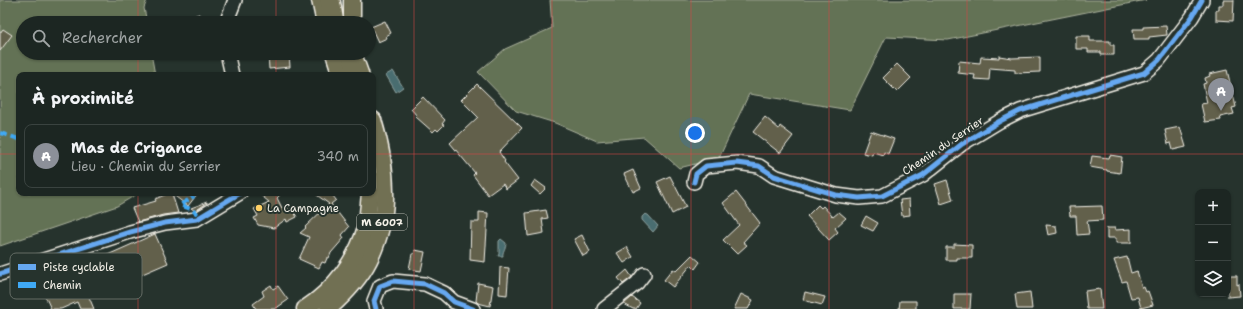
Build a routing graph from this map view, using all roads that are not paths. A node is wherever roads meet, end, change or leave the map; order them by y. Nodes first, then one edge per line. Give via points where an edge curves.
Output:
1 (236, 0) edge
2 (320, 0) edge
3 (330, 0) edge
4 (339, 0) edge
5 (352, 0) edge
6 (1202, 0) edge
7 (229, 16) edge
8 (323, 16) edge
9 (333, 16) edge
10 (342, 16) edge
11 (352, 16) edge
12 (229, 60) edge
13 (336, 60) edge
14 (342, 60) edge
15 (354, 60) edge
16 (360, 60) edge
17 (231, 72) edge
18 (340, 72) edge
19 (345, 72) edge
20 (358, 72) edge
21 (362, 72) edge
22 (376, 132) edge
23 (694, 182) dead end
24 (235, 196) edge
25 (370, 196) edge
26 (65, 253) edge
27 (10, 271) edge
28 (0, 274) edge
29 (644, 274) dead end
30 (305, 309) edge
31 (328, 309) edge
32 (376, 309) edge
33 (473, 309) edge
34 (604, 309) edge

1 - 7 street
2 - 8 main road
3 - 9 highway
4 - 10 highway
5 - 11 main road
6 - 23 street, Chemin du Serrier via 1159,60 1144,73 1020,111 962,144 923,175 882,196 859,198 836,195 774,176 759,166 737,163 706,166 696,174
12 - 17 street
13 - 18 main road
14 - 19 highway
15 - 20 highway
16 - 21 main road
22 - 31 main road, M 6007 via 386,192 381,225 369,260 350,286
24 - 26 street via 197,219 165,223 130,232
25 - 30 main road, M 6007 via 366,226 355,254 333,285
27 - 28 street
29 - 34 street
32 - 33 street via 374,301 380,286 393,281 425,284 444,293 454,302

